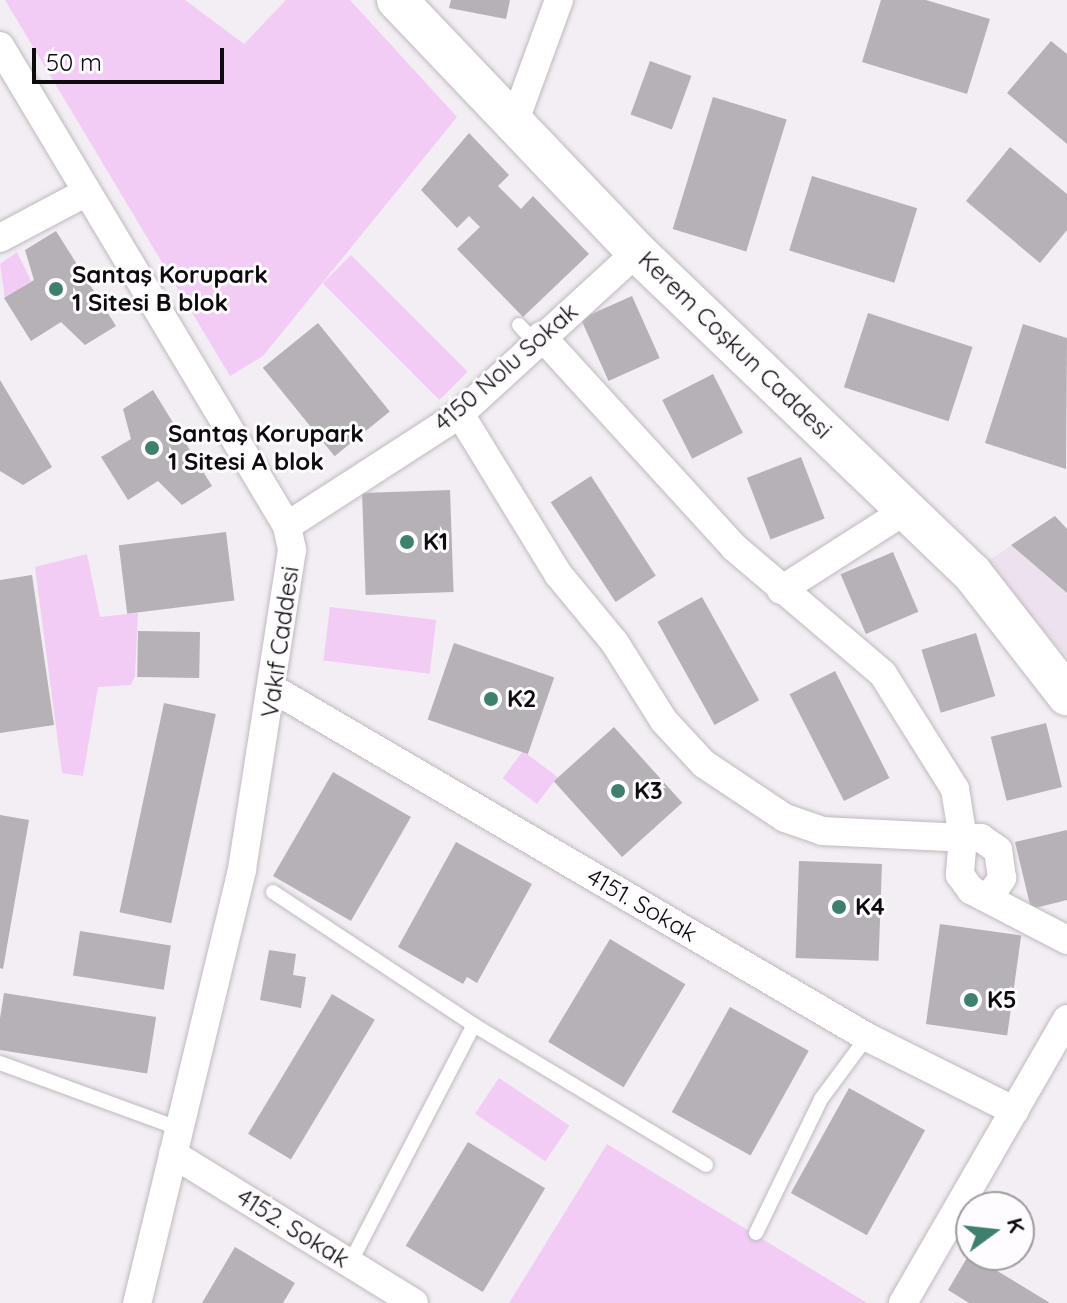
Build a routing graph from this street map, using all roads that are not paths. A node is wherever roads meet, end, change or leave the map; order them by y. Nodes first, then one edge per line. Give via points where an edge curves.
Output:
1 (397, 0) edge
2 (559, 0) edge
3 (0, 46) edge
4 (514, 123) junction
5 (87, 192) junction
6 (0, 238) edge
7 (637, 252) junction
8 (532, 335) junction
9 (460, 414) junction
10 (906, 510) junction
11 (287, 526) junction
12 (781, 590) junction
13 (275, 690) junction
14 (1067, 695) edge
15 (963, 838) junction
16 (273, 892) dead end
17 (1067, 940) edge
18 (1067, 1019) edge
19 (474, 1025) junction
20 (867, 1037) junction
21 (0, 1063) edge
22 (1015, 1111) junction
23 (176, 1141) junction
24 (706, 1165) dead end
25 (756, 1233) dead end
26 (350, 1263) junction
27 (137, 1303) edge
28 (414, 1303) edge
29 (903, 1303) edge

1 - 4 street, Kerem Coşkun Caddesi
2 - 4 street
3 - 5 street, Vakıf Caddesi
4 - 7 street, Kerem Coşkun Caddesi
5 - 6 street
5 - 11 street, Vakıf Caddesi
7 - 8 street, 4150 Nolu Sokak
7 - 10 street, Kerem Coşkun Caddesi
8 - 9 street, 4150 Nolu Sokak
8 - 12 street
9 - 11 street, 4150 Nolu Sokak
9 - 15 street via 558,574 615,643 664,721 704,764 785,818 822,831
10 - 12 street
10 - 14 street, Kerem Coşkun Caddesi via 972,573
11 - 13 street, Vakıf Caddesi via 293,571
12 - 15 street via 883,674 955,789
13 - 20 street, 4151. Sokak
13 - 23 street, Vakıf Caddesi via 242,870
15 - 17 street via 981,838 998,850 1002,878 990,896
16 - 19 lane
18 - 22 street
19 - 24 lane
19 - 26 lane
20 - 22 street, 4151. Sokak
20 - 25 lane via 821,1099
21 - 23 lane
22 - 29 street
23 - 26 street, 4152. Sokak
23 - 27 street, Vakıf Caddesi
26 - 28 street, 4152. Sokak

